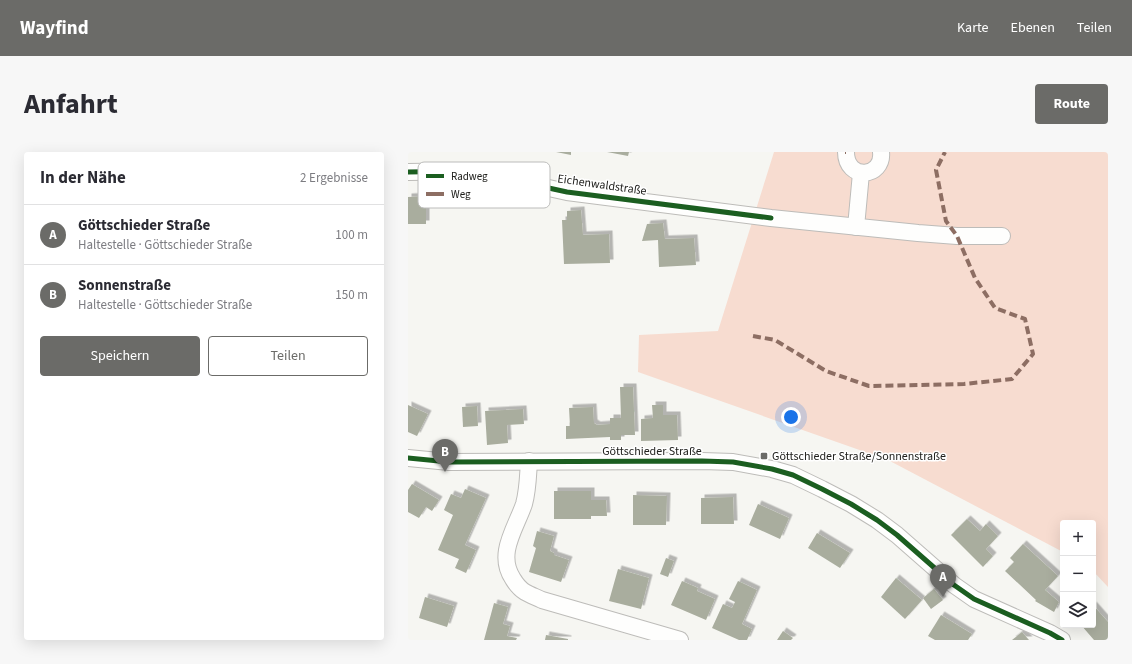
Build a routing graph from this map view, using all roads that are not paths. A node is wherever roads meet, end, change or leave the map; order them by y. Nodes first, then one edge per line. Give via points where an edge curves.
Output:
1 (846, 152) edge
2 (880, 152) edge
3 (408, 172) edge
4 (418, 172) edge
5 (861, 173) junction
6 (550, 188) edge
7 (856, 227) junction
8 (1002, 236) dead end
9 (408, 458) edge
10 (529, 461) junction
11 (680, 640) edge
12 (1062, 640) edge

1 - 5 street via 851,168
2 - 5 street via 877,167 867,173
3 - 4 street, Eichenwaldstraße
5 - 7 street
6 - 7 street, Eichenwaldstraße
7 - 8 street, Eichenwaldstraße via 934,234
9 - 10 street, Göttschieder Straße via 449,462
10 - 11 street via 527,493 507,547 507,566 517,586 542,600
10 - 12 street, Göttschieder Straße via 733,462 772,469 793,476 851,504 876,520 974,599

